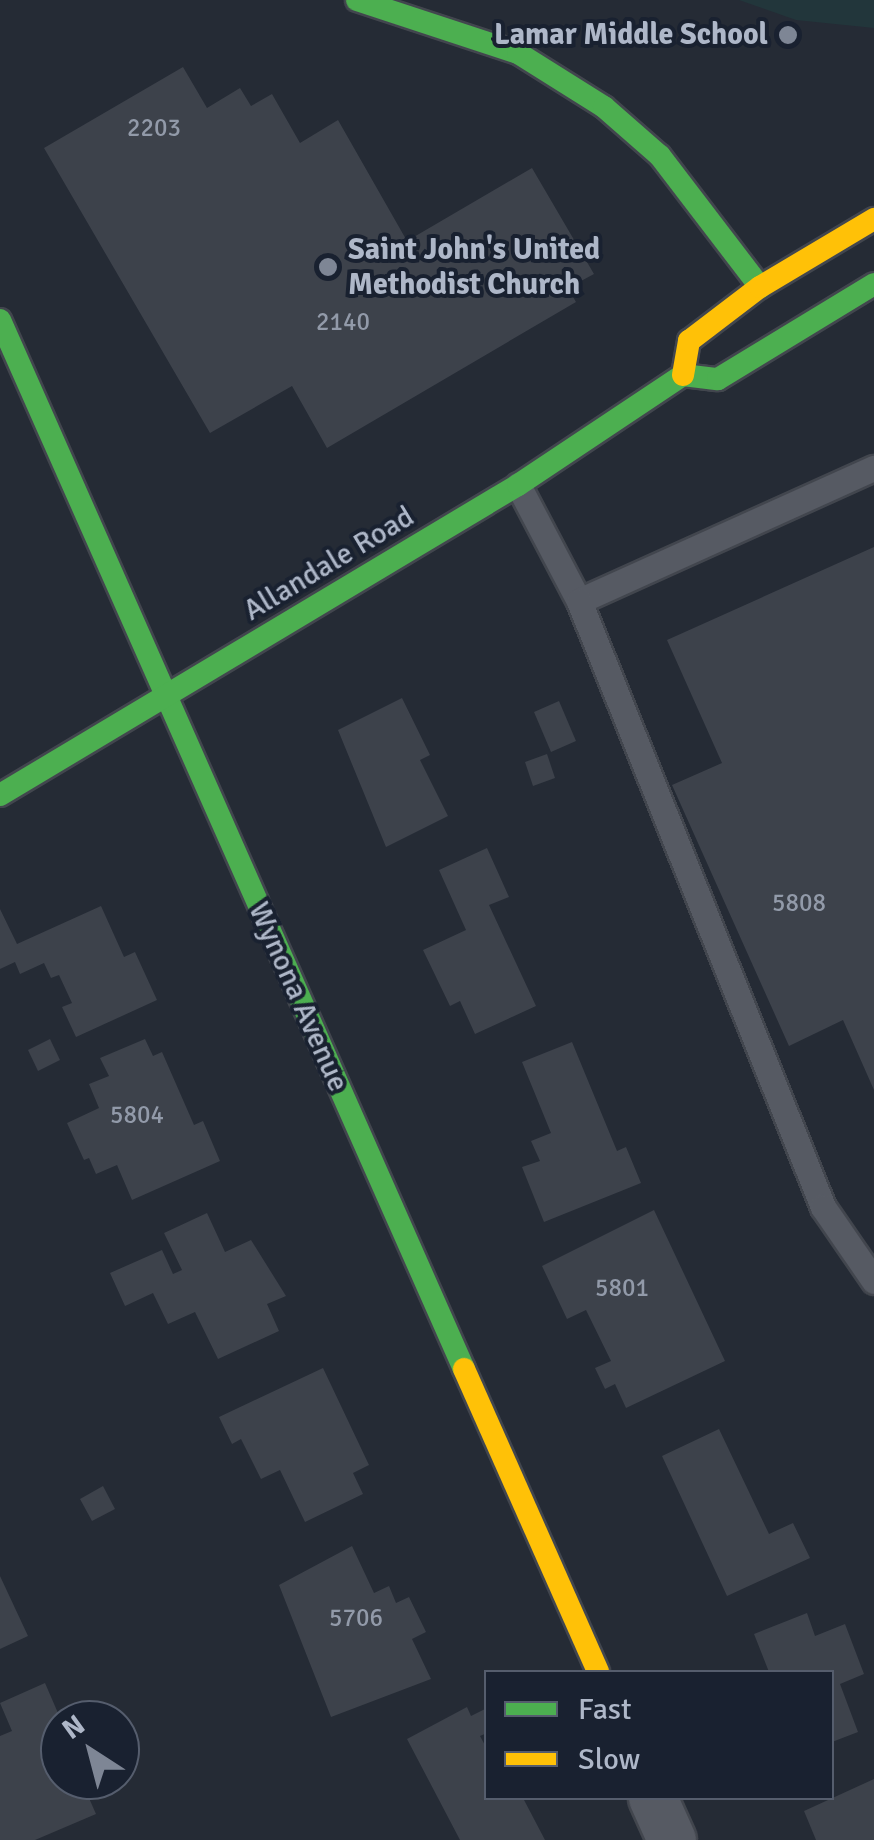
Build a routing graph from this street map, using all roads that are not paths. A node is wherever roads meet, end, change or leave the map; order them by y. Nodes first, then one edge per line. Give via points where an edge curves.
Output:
1 (357, 0) edge
2 (874, 219) edge
3 (874, 284) edge
4 (760, 287) junction
5 (0, 320) edge
6 (683, 375) junction
7 (874, 468) edge
8 (518, 485) junction
9 (579, 601) junction
10 (166, 698) junction
11 (0, 795) edge
12 (874, 1281) edge
13 (597, 1670) edge
14 (654, 1800) edge
15 (672, 1840) edge

1 - 4 street via 518,53 604,107 660,156
2 - 4 street
3 - 6 street via 718,380
4 - 6 street via 689,341
5 - 10 street, Wynona Avenue
6 - 8 street, Allandale Road
7 - 9 lane
8 - 9 lane
8 - 10 street, Allandale Road
9 - 12 lane via 822,1207
10 - 11 street, Allandale Road
10 - 13 street, Wynona Avenue
14 - 15 street

